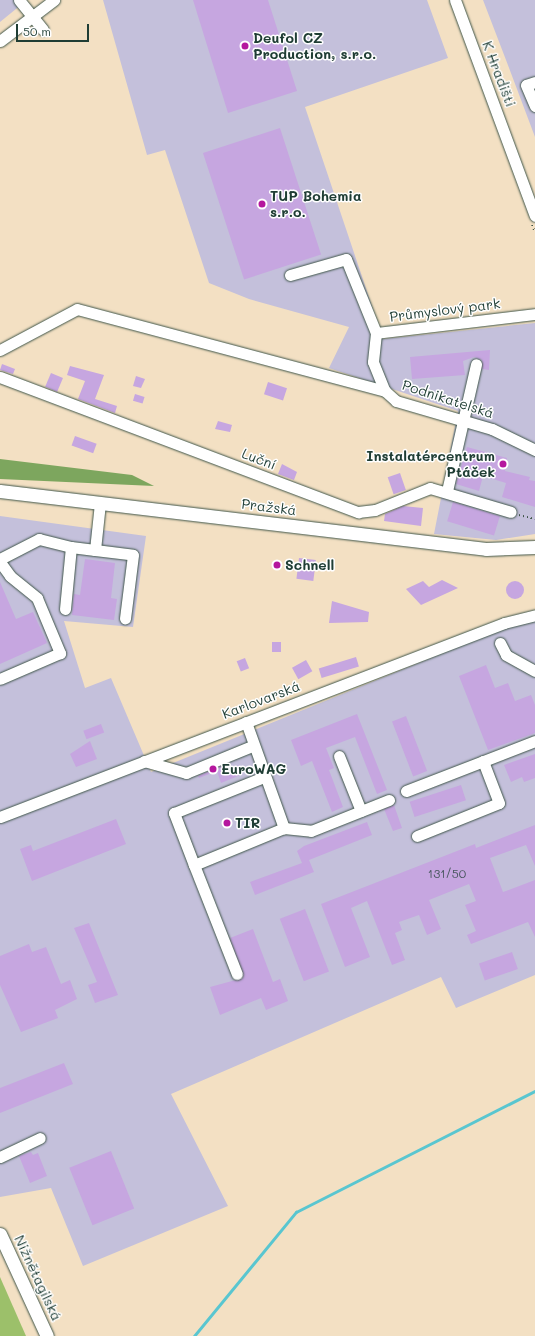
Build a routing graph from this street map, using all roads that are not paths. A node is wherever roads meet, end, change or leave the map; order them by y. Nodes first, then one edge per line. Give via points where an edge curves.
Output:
1 (20, 0) edge
2 (54, 0) edge
3 (455, 0) edge
4 (33, 16) junction
5 (43, 30) dead end
6 (0, 41) edge
7 (535, 82) edge
8 (535, 106) edge
9 (515, 158) junction
10 (535, 195) edge
11 (535, 216) edge
12 (290, 275) dead end
13 (535, 314) edge
14 (376, 333) junction
15 (0, 350) edge
16 (476, 364) dead end
17 (0, 377) edge
18 (385, 391) junction
19 (464, 421) junction
20 (535, 450) edge
21 (447, 491) junction
22 (0, 492) edge
23 (100, 503) junction
24 (511, 512) road end
25 (71, 547) junction
26 (535, 547) edge
27 (96, 550) junction
28 (0, 559) edge
29 (0, 562) edge
30 (65, 609) dead end
31 (535, 615) edge
32 (125, 618) dead end
33 (500, 643) dead end
34 (535, 671) edge
35 (0, 679) edge
36 (246, 722) junction
37 (535, 741) edge
38 (252, 746) junction
39 (339, 756) dead end
40 (483, 761) junction
41 (144, 762) junction
42 (264, 777) junction
43 (406, 792) dead end
44 (388, 800) dead end
45 (361, 811) junction
46 (0, 817) edge
47 (284, 828) junction
48 (417, 836) dead end
49 (194, 864) junction
50 (237, 974) dead end
51 (40, 1138) dead end
52 (0, 1157) edge
53 (2, 1242) edge
54 (47, 1336) edge

1 - 4 street
2 - 4 street
3 - 9 street, K Hradišti
4 - 5 street
4 - 6 street
7 - 8 street via 526,85
9 - 10 street, K Hradišti
9 - 11 street, K Hradišti
12 - 14 street, Průmyslový park via 346,259
13 - 14 street, Průmyslový park
14 - 18 street, Podnikatelská via 373,362
15 - 18 street via 76,308
16 - 19 street
17 - 21 street, Luční via 358,512 375,510 430,488
18 - 19 street, Podnikatelská via 396,401
19 - 20 street, Podnikatelská via 492,429
19 - 21 street
21 - 24 street, Luční
22 - 23 main road, Pražská
23 - 26 main road, Pražská via 486,549
23 - 27 street
25 - 27 street
25 - 28 street via 39,539
25 - 30 street
27 - 32 street via 133,555
29 - 35 street via 10,576 37,598 60,653
31 - 36 street, Karlovarská via 504,623
33 - 34 street via 506,655
36 - 38 street
36 - 41 street, Karlovarská
37 - 40 street
38 - 41 street via 186,773
38 - 42 street
39 - 45 street
40 - 43 street
40 - 48 street via 499,804
41 - 46 street, Karlovarská
42 - 47 street
42 - 49 street via 174,813
44 - 45 street
45 - 47 street via 311,831
47 - 49 street
49 - 50 street
51 - 52 street
53 - 54 main road, Nižnětagilská

